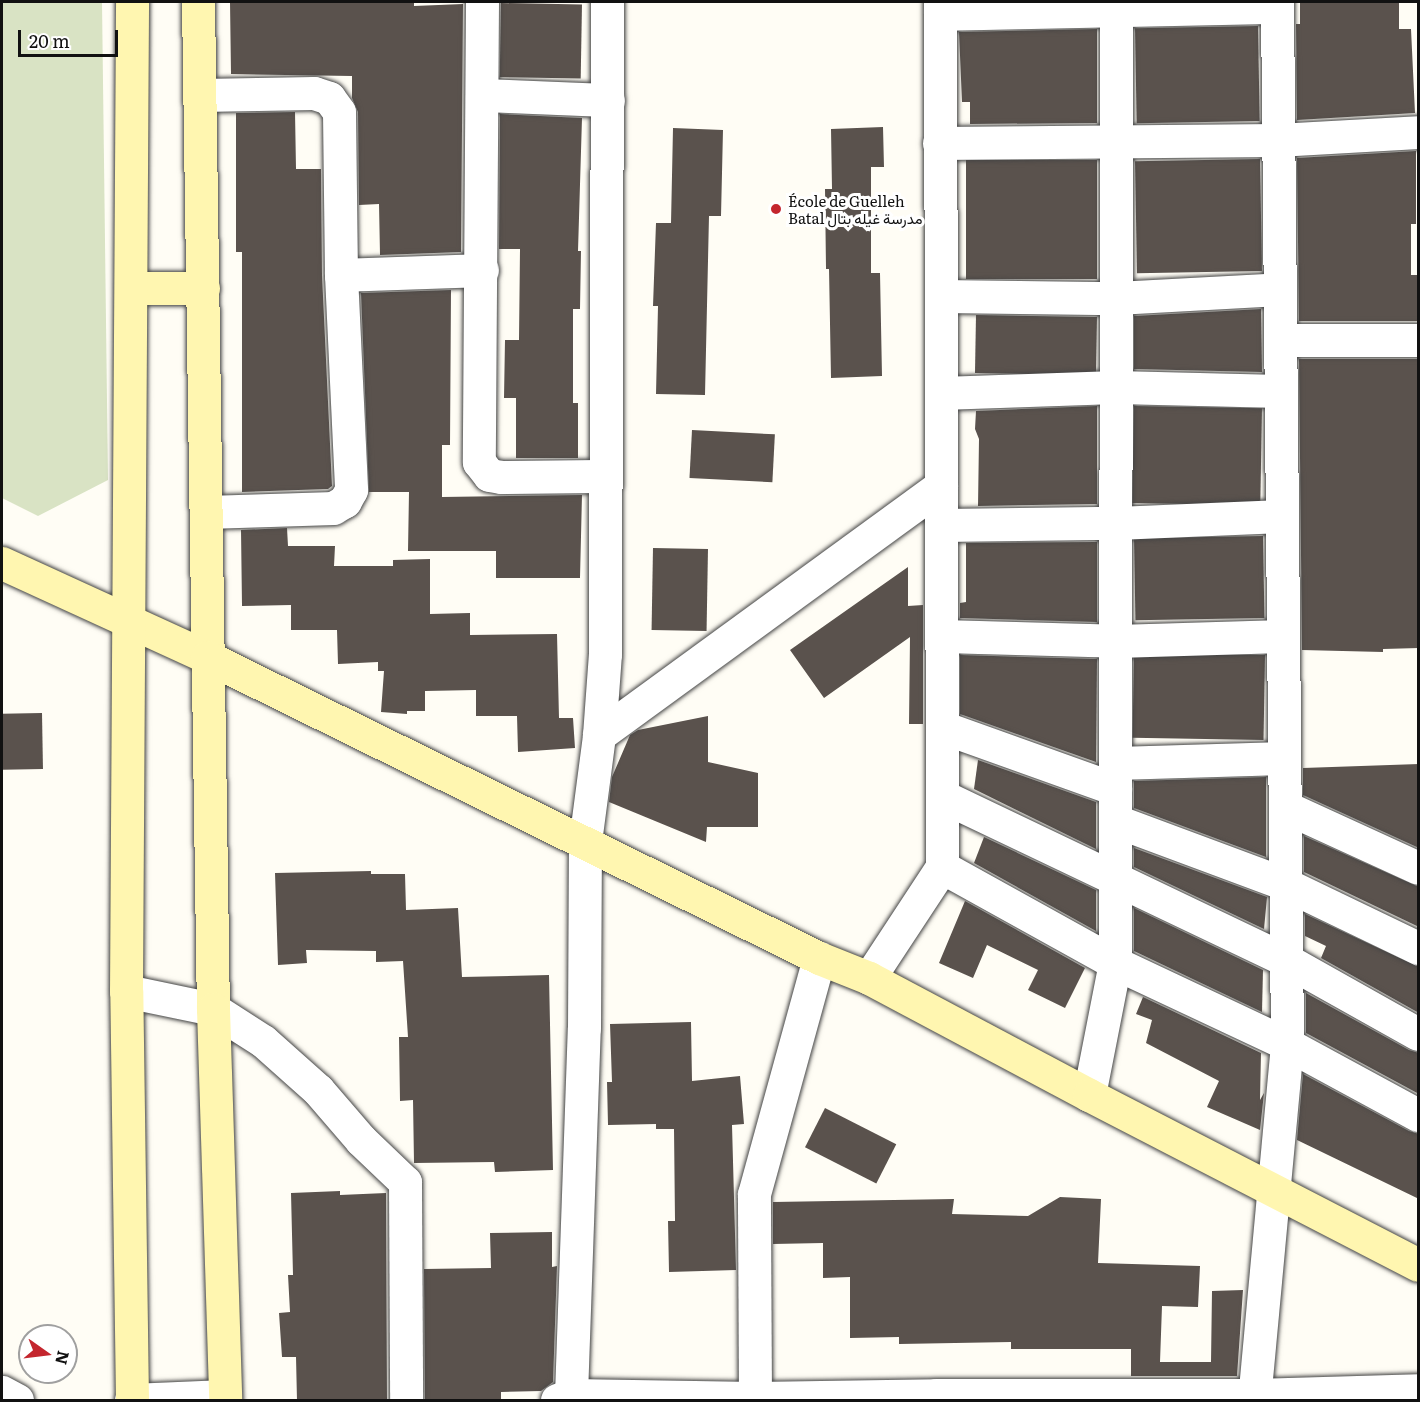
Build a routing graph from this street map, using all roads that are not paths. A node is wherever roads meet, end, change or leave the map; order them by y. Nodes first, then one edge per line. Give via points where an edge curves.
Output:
1 (132, 2) edge
2 (198, 2) edge
3 (482, 2) edge
4 (607, 2) edge
5 (1277, 4) edge
6 (1116, 5) edge
7 (940, 8) edge
8 (200, 95) junction
9 (482, 95) junction
10 (608, 100) junction
11 (1419, 132) edge
12 (1277, 140) junction
13 (939, 142) junction
14 (1114, 143) junction
15 (482, 270) junction
16 (341, 275) junction
17 (131, 288) junction
18 (203, 288) junction
19 (1280, 289) junction
20 (941, 296) junction
21 (1116, 298) junction
22 (1280, 339) junction
23 (1419, 340) edge
24 (1116, 387) junction
25 (1281, 391) junction
26 (941, 393) junction
27 (605, 476) junction
28 (941, 486) junction
29 (207, 512) junction
30 (1282, 516) junction
31 (1116, 523) junction
32 (941, 525) junction
33 (2, 563) edge
34 (128, 623) junction
35 (942, 636) junction
36 (1283, 636) junction
37 (1116, 641) junction
38 (207, 657) junction
39 (942, 727) junction
40 (599, 735) junction
41 (1284, 758) junction
42 (1116, 791) junction
43 (942, 796) junction
44 (1285, 807) junction
45 (585, 842) junction
46 (942, 867) junction
47 (1419, 868) edge
48 (1115, 879) junction
49 (1285, 884) junction
50 (1419, 948) edge
51 (819, 958) junction
52 (1286, 960) junction
53 (1115, 963) junction
54 (869, 978) junction
55 (126, 991) junction
56 (213, 1009) junction
57 (1419, 1034) edge
58 (1287, 1044) junction
59 (1089, 1095) junction
60 (1419, 1115) edge
61 (1273, 1189) junction
62 (1419, 1265) edge
63 (1419, 1390) edge
64 (2, 1392) edge
65 (225, 1398) edge
66 (564, 1398) edge
67 (1254, 1398) edge
68 (774, 1399) edge
69 (132, 1400) edge
70 (17, 1401) edge
71 (406, 1401) edge

1 - 17 main road
2 - 8 main road
3 - 9 street
4 - 10 street
5 - 6 street
5 - 12 street
6 - 7 street
6 - 14 street
7 - 13 street
8 - 16 street via 314,93 329,98 339,112
8 - 18 main road
9 - 10 street
9 - 15 street
10 - 27 street
11 - 12 street
12 - 14 street
12 - 19 street
13 - 14 street
13 - 20 street
14 - 21 street
15 - 16 street
15 - 27 street via 479,462 489,475 501,477
16 - 29 street via 351,490 345,501 333,508
17 - 18 main road
17 - 34 main road
18 - 29 main road
19 - 21 street
19 - 22 street
20 - 21 street
20 - 26 street
21 - 24 street
22 - 23 street
22 - 25 street
24 - 25 street
24 - 26 street
24 - 31 street
25 - 30 street
26 - 28 street
27 - 40 street via 604,654
28 - 32 street
28 - 40 street
29 - 38 main road
30 - 31 street
30 - 36 street
31 - 32 street
31 - 37 street
32 - 35 street
33 - 34 main road
34 - 38 main road
34 - 55 main road
35 - 37 street
35 - 39 street
36 - 37 street
36 - 41 street
37 - 42 street
38 - 45 main road
38 - 56 main road
39 - 42 street
39 - 43 street
40 - 45 street
41 - 42 street
41 - 44 street
42 - 48 street
42 - 49 street
43 - 46 street
43 - 48 street
44 - 47 street
44 - 49 street
45 - 51 main road
45 - 66 street via 584,1028
46 - 53 street
46 - 54 street
48 - 52 street
48 - 53 street
49 - 50 street
49 - 52 street
51 - 54 main road
51 - 68 street via 754,1194
52 - 57 street
52 - 58 street
53 - 58 street
53 - 59 street
54 - 59 main road
55 - 56 street
55 - 69 main road
56 - 65 main road
56 - 71 street via 263,1041 318,1090 361,1140 405,1182
58 - 60 street
58 - 61 street
59 - 61 main road
61 - 62 main road
61 - 67 street
63 - 67 street
64 - 70 street
65 - 69 street
66 - 68 street
67 - 68 street via 936,1395

